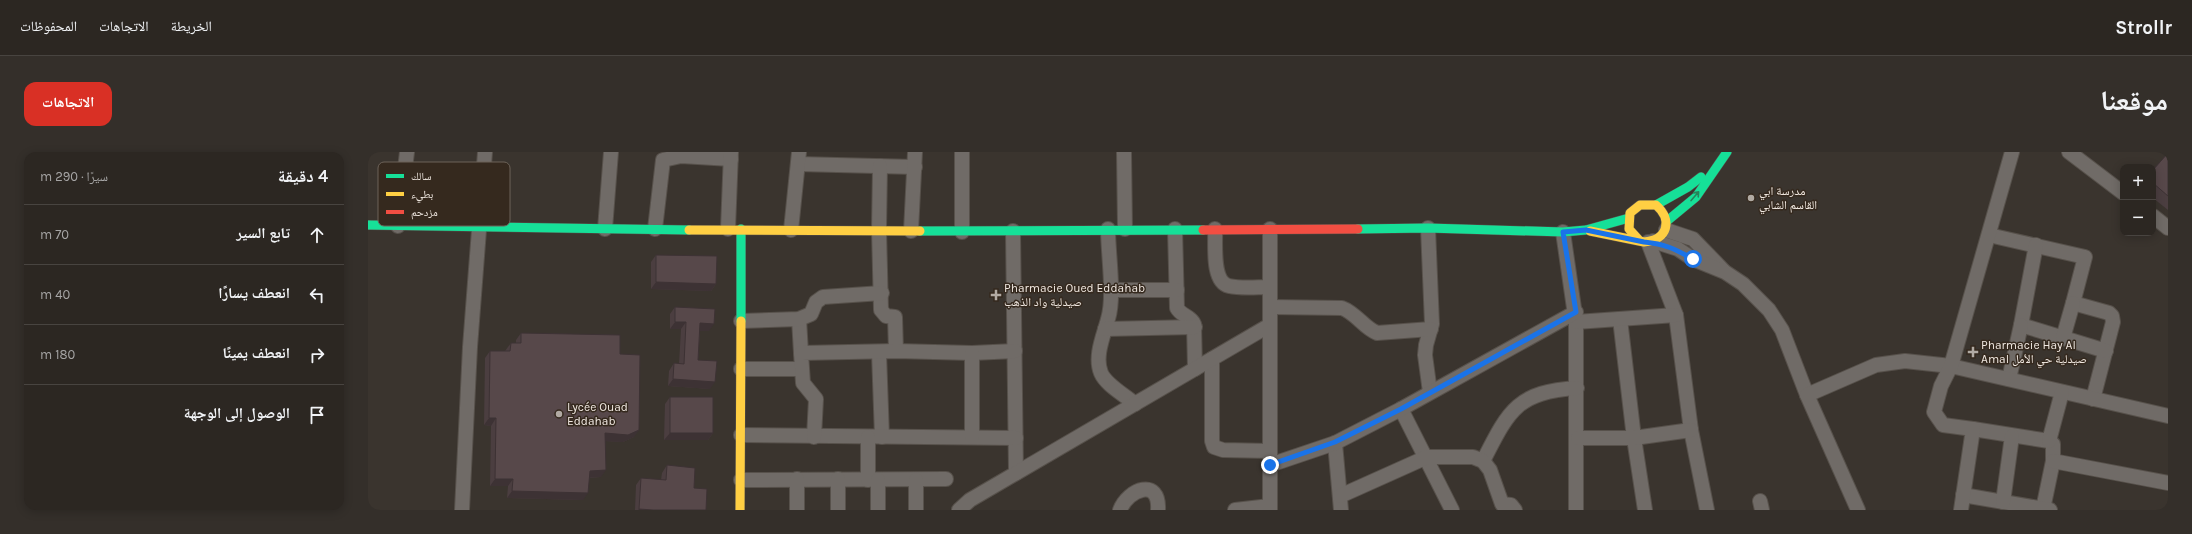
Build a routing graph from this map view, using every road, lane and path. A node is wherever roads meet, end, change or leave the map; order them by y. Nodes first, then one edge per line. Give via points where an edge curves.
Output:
1 (407, 152) edge
2 (485, 152) edge
3 (611, 152) edge
4 (915, 152) edge
5 (962, 152) edge
6 (1124, 152) edge
7 (1727, 152) edge
8 (2012, 152) edge
9 (2068, 152) edge
10 (681, 154) edge
11 (731, 155) edge
12 (798, 158) edge
13 (406, 162) edge
14 (484, 162) edge
15 (1716, 165) junction
16 (880, 166) junction
17 (915, 167) junction
18 (2120, 191) edge
19 (1656, 205) junction
20 (1629, 218) junction
21 (2156, 218) edge
22 (368, 225) edge
23 (378, 225) edge
24 (1666, 225) junction
25 (398, 226) edge
26 (480, 226) junction
27 (1175, 228) junction
28 (1215, 228) junction
29 (1428, 228) junction
30 (2168, 228) edge
31 (605, 229) junction
32 (655, 229) junction
33 (734, 229) junction
34 (1108, 229) junction
35 (1125, 229) junction
36 (1270, 229) junction
37 (791, 230) junction
38 (879, 230) junction
39 (1586, 230) junction
40 (910, 231) junction
41 (1013, 231) junction
42 (962, 232) junction
43 (1563, 232) junction
44 (1989, 235) junction
45 (1647, 241) junction
46 (2036, 245) junction
47 (1725, 272) junction
48 (1270, 287) junction
49 (1110, 290) junction
50 (1176, 290) junction
51 (882, 293) junction
52 (2073, 303) junction
53 (1270, 307) junction
54 (1676, 315) junction
55 (1576, 317) junction
56 (799, 319) junction
57 (1620, 319) junction
58 (741, 321) junction
59 (1270, 325) junction
60 (2021, 325) junction
61 (1195, 327) junction
62 (1105, 329) junction
63 (1432, 329) junction
64 (2063, 338) junction
65 (896, 351) junction
66 (1015, 351) junction
67 (2106, 351) junction
68 (801, 352) junction
69 (879, 353) junction
70 (972, 353) junction
71 (1212, 359) junction
72 (1951, 366) junction
73 (741, 369) junction
74 (801, 369) junction
75 (1195, 369) junction
76 (2009, 379) junction
77 (1577, 388) junction
78 (1430, 392) junction
79 (2062, 392) junction
80 (1807, 395) junction
81 (2093, 399) junction
82 (1135, 404) junction
83 (1401, 409) junction
84 (2168, 416) edge
85 (1973, 429) junction
86 (1691, 430) junction
87 (741, 436) junction
88 (972, 436) junction
89 (2012, 436) junction
90 (814, 437) junction
91 (875, 437) junction
92 (1016, 438) junction
93 (1578, 438) junction
94 (1634, 438) junction
95 (2049, 441) junction
96 (1335, 442) junction
97 (1427, 457) junction
98 (1270, 458) junction
99 (1484, 461) junction
100 (2053, 461) junction
101 (1016, 473) junction
102 (797, 479) junction
103 (838, 479) junction
104 (946, 479) dead end
105 (740, 480) junction
106 (873, 480) junction
107 (916, 480) junction
108 (2168, 483) edge
109 (1963, 495) junction
110 (1340, 496) junction
111 (2003, 502) junction
112 (1270, 508) edge
113 (2039, 509) edge
114 (462, 510) edge
115 (740, 510) edge
116 (797, 510) edge
117 (838, 510) edge
118 (878, 510) edge
119 (916, 510) edge
120 (958, 510) edge
121 (1120, 510) edge
122 (1158, 510) edge
123 (1235, 510) edge
124 (1341, 510) edge
125 (1452, 510) edge
126 (1515, 510) edge
127 (1576, 510) edge
128 (1645, 510) edge
129 (1707, 510) edge
130 (1858, 510) edge
131 (1961, 510) edge

1 - 13 street
2 - 14 street
3 - 31 street
4 - 17 street
5 - 42 street
6 - 35 street
7 - 15 main road
8 - 44 street
9 - 18 street
10 - 11 street
10 - 32 street via 663,161
11 - 33 street
12 - 16 street
12 - 37 street
15 - 19 main road via 1688,187
24 -> 15 main road via 1696,196
16 - 17 street
16 - 38 street
17 - 40 street
19 - 20 main road via 1640,205 1633,210
19 - 24 main road via 1664,212
20 - 39 main road
20 - 45 main road via 1630,231
21 - 30 street
22 - 23 main road
24 - 45 main road via 1661,237
24 - 47 street via 1692,239
25 - 26 main road
26 - 31 main road
26 - 114 street
27 - 28 main road
27 - 35 main road
27 - 50 street
28 - 36 main road
28 - 48 street via 1217,273 1220,280 1229,286
29 - 36 main road
29 - 43 main road
29 - 63 street
31 - 32 main road
32 - 33 main road
33 - 37 main road
33 - 58 main road
34 - 35 main road
34 - 41 main road
34 - 49 street
36 - 48 street
37 - 38 main road
38 - 40 main road
38 - 51 street
39 - 43 main road
39 - 45 main road
40 - 42 main road
41 - 42 main road
41 - 66 street
43 - 55 street
44 - 46 street
44 - 72 street
45 - 47 street via 1678,249 1693,259
45 - 54 street
46 - 52 street via 2084,257
46 - 60 street
47 - 80 street via 1743,284 1768,310 1782,330
48 - 53 street
49 - 50 street
49 - 62 street via 1110,312
50 - 61 street via 1178,310 1192,320
51 - 56 street via 823,297 816,302 811,314
51 - 65 street via 882,312 886,316 895,317
52 - 64 street
52 - 67 street via 2112,316 2114,322
53 - 59 street
53 - 63 street via 1342,308 1377,333
54 - 57 street
54 - 86 street
55 - 57 street
55 - 77 street
55 - 78 street
56 - 58 street
56 - 68 street
57 - 94 street
58 - 73 main road
59 - 71 street
59 - 98 street
60 - 64 street
60 - 76 street
61 - 62 street
61 - 75 street
62 - 82 street via 1099,361 1100,372
63 - 78 street via 1425,350
64 - 67 street
65 - 69 street
65 - 70 street
66 - 70 street
66 - 92 street
67 - 81 street
68 - 69 street
68 - 74 street
69 - 91 street
70 - 88 street
71 - 75 street
71 - 98 street via 1214,447
72 - 76 street
72 - 80 street via 1890,362 1876,365
72 - 85 street via 1941,386 1934,412 1943,425
73 - 74 street
73 - 87 main road
74 - 90 street via 803,383 816,398
75 - 82 street
76 - 79 street
77 - 93 street
77 - 99 street via 1539,393 1522,403 1503,424
78 - 83 street
79 - 81 street
79 - 95 street
80 - 130 street
81 - 84 street
82 - 101 street
83 - 96 street
83 - 97 street
85 - 89 street
85 - 109 street
86 - 94 street
86 - 129 street
87 - 90 street
87 - 105 main road
88 - 91 street
88 - 92 street
89 - 95 street
89 - 111 street
90 - 91 street
91 - 106 street
92 - 101 street
93 - 94 street
93 - 127 street
94 - 128 street
95 - 100 street via 2054,447
96 - 98 street
96 - 110 street
97 - 99 street via 1473,456
97 - 110 street
97 - 125 street
98 - 112 street
99 - 126 street via 1494,480 1500,501
100 - 108 street
100 - 113 street
101 - 120 street
102 - 103 street
102 - 105 street
102 - 116 street
103 - 106 street
103 - 117 street
104 - 107 street
105 - 115 main road
106 - 107 street
106 - 118 street
107 - 119 street
109 - 111 street
109 - 131 street
110 - 124 street
111 - 113 street
112 - 123 street
121 - 122 street via 1130,495 1150,490 1159,499

